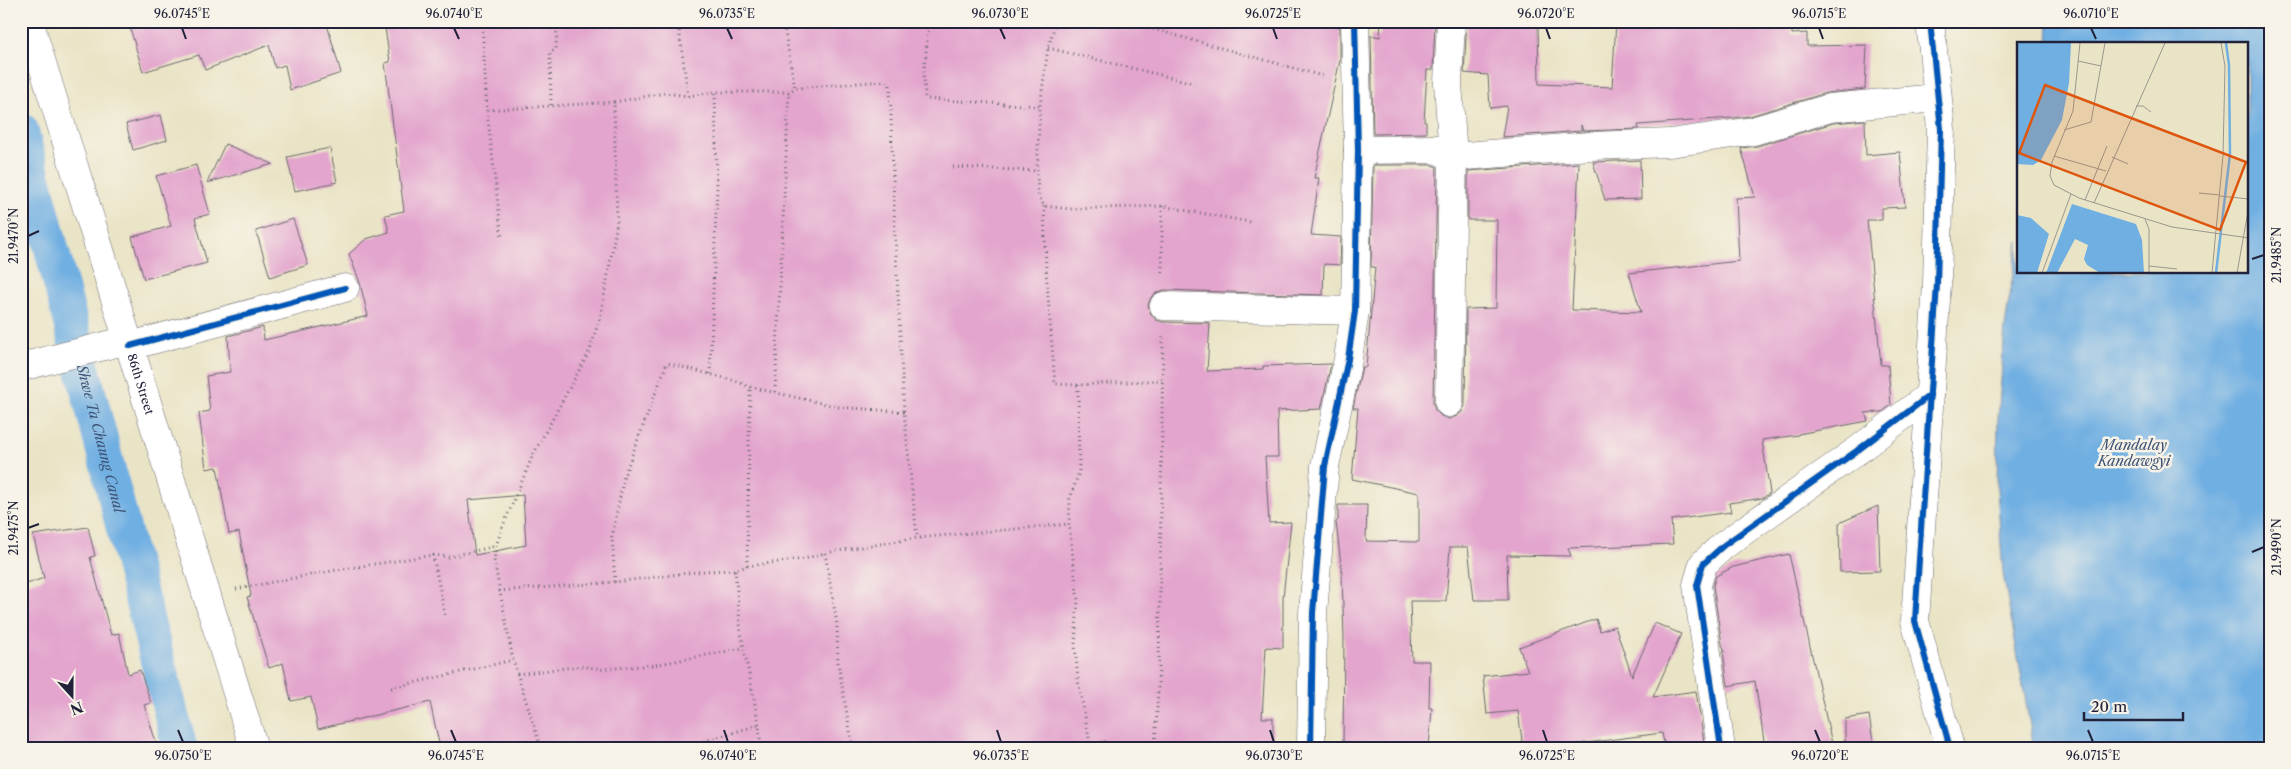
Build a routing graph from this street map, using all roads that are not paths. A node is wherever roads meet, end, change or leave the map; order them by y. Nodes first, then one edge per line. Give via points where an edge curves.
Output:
1 (29, 21) edge
2 (1355, 21) edge
3 (1450, 21) edge
4 (1930, 21) edge
5 (1938, 98) junction
6 (1358, 150) junction
7 (1453, 157) junction
8 (345, 288) dead end
9 (1164, 306) road end
10 (1355, 311) junction
11 (129, 343) junction
12 (21, 367) edge
13 (1930, 395) junction
14 (1449, 403) dead end
15 (254, 748) edge
16 (1311, 748) edge
17 (1721, 748) edge
18 (1950, 748) edge

1 - 11 street, 86th Street
2 - 6 street
3 - 7 street via 1448,82
4 - 5 street
5 - 7 street via 1830,108 1753,132 1670,143
5 - 13 street via 1941,130 1937,284
6 - 7 street via 1435,149
6 - 10 street
7 - 14 street
8 - 11 street
9 - 10 street
10 - 16 street via 1325,466 1313,613
11 - 12 street via 101,346
11 - 15 street, 86th Street
13 - 17 street via 1724,545 1703,564 1697,586
13 - 18 street via 1915,621

